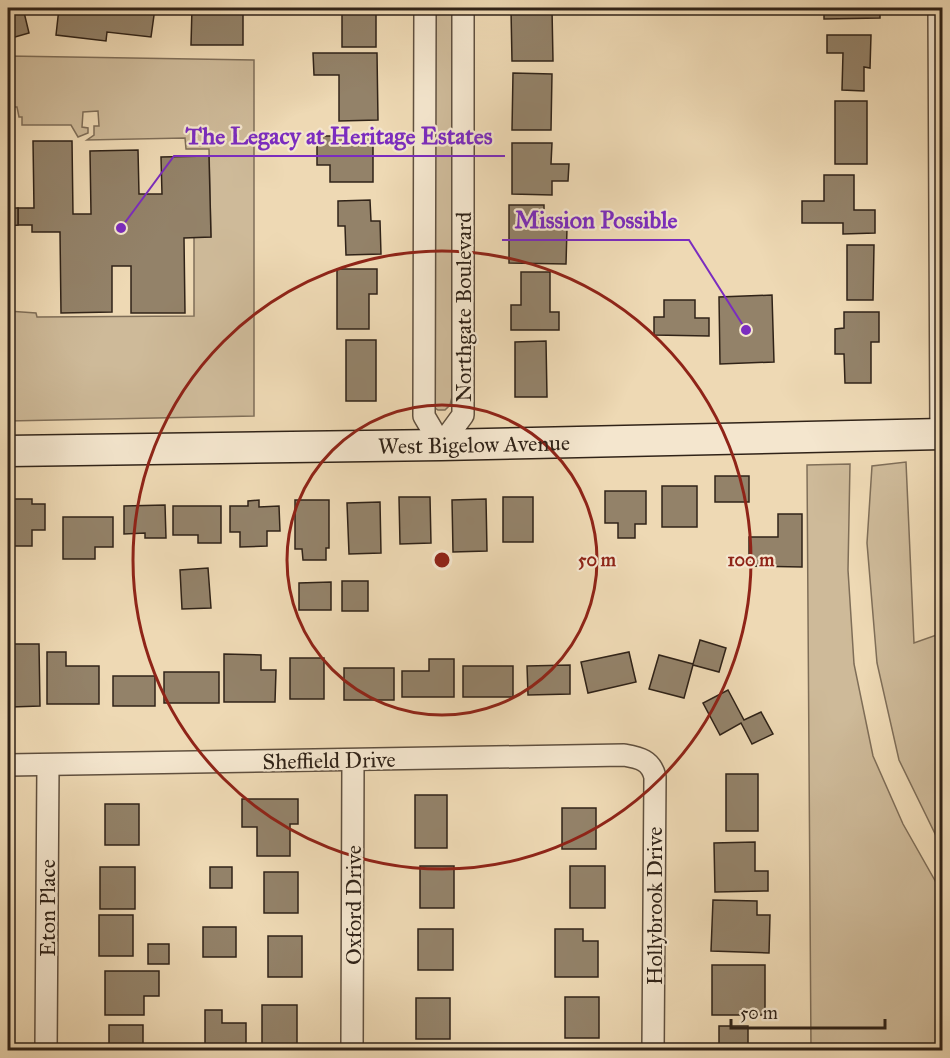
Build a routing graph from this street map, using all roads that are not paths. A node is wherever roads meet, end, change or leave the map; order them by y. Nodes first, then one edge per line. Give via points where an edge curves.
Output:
1 (425, 8) edge
2 (463, 8) edge
3 (939, 8) edge
4 (941, 108) edge
5 (942, 434) edge
6 (441, 445) junction
7 (8, 452) edge
8 (353, 760) junction
9 (649, 763) joint
10 (8, 765) edge
11 (48, 765) junction
12 (46, 1050) edge
13 (352, 1050) edge
14 (653, 1050) edge

1 - 6 street, Northgate Boulevard via 424,416
2 - 6 street, Northgate Boulevard via 463,415
3 - 4 street
4 - 5 street
5 - 6 main road, West Bigelow Avenue
6 - 7 main road, West Bigelow Avenue
8 - 9 street, Sheffield Drive via 624,755
8 - 11 street, Sheffield Drive
8 - 13 street, Oxford Drive
9 - 14 street, Hollybrook Drive via 655,777
10 - 11 street, Sheffield Drive
11 - 12 street, Eton Place

